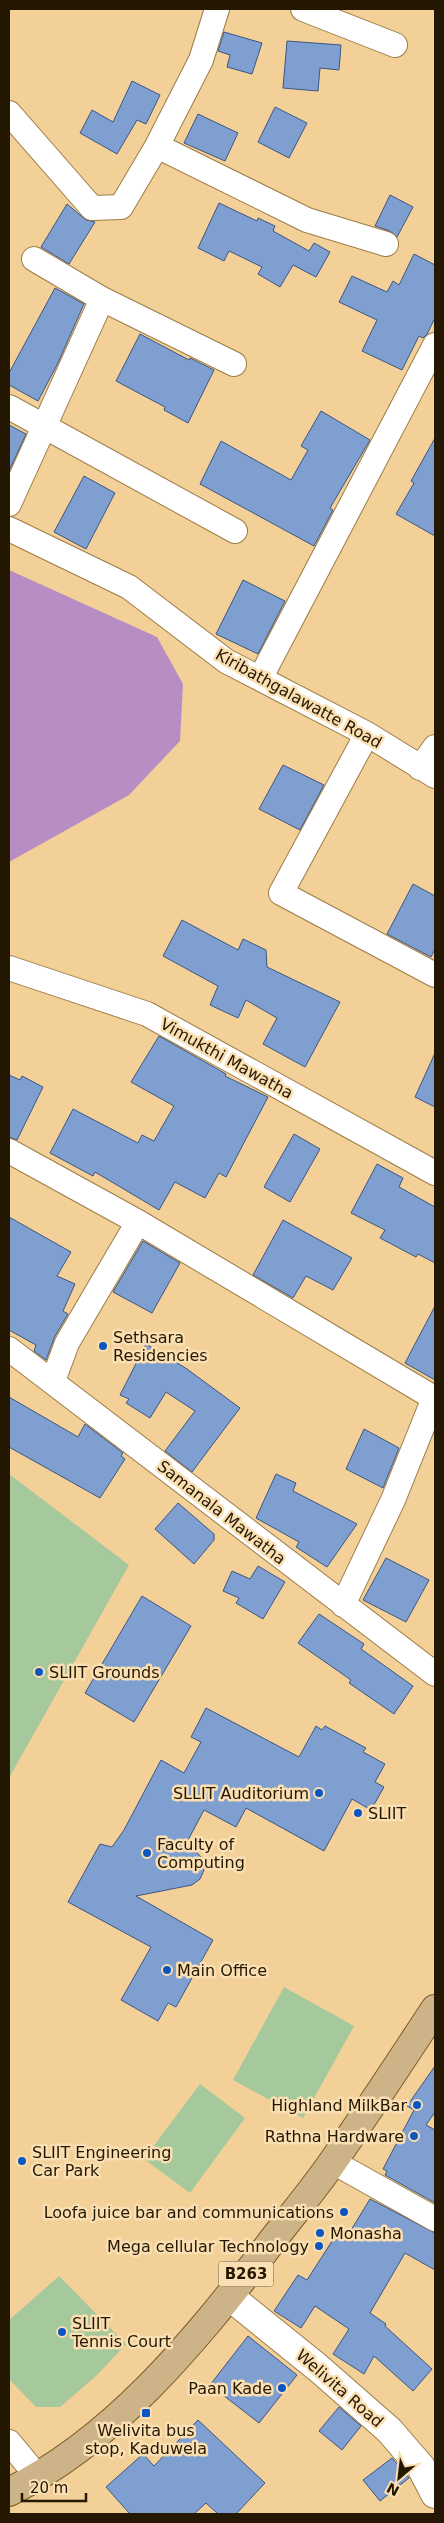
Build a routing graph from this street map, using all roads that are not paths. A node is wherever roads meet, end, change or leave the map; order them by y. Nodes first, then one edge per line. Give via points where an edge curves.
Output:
1 (217, 9) edge
2 (303, 9) edge
3 (395, 45) dead end
4 (9, 113) edge
5 (157, 146) junction
6 (386, 244) dead end
7 (34, 258) dead end
8 (102, 298) junction
9 (435, 346) edge
10 (234, 364) dead end
11 (9, 407) edge
12 (44, 425) junction
13 (9, 504) edge
14 (9, 529) edge
15 (235, 531) dead end
16 (260, 677) junction
17 (367, 734) junction
18 (435, 747) edge
19 (428, 772) edge
20 (9, 968) edge
21 (435, 975) edge
22 (9, 1152) edge
23 (435, 1173) edge
24 (138, 1222) junction
25 (9, 1349) edge
26 (53, 1381) junction
27 (343, 1605) junction
28 (435, 1674) edge
29 (435, 2009) edge
30 (333, 2162) junction
31 (435, 2219) edge
32 (229, 2296) junction
33 (9, 2442) edge
34 (38, 2477) junction
35 (9, 2492) edge
36 (435, 2494) edge

1 - 5 street via 201,60
2 - 3 street
4 - 5 street via 92,208 121,206
5 - 6 street via 307,220
7 - 8 street
8 - 10 street
8 - 12 street
9 - 16 street
11 - 12 street
12 - 13 street
12 - 15 street
14 - 16 street, Kiribathgalawatte Road via 129,587 226,661
16 - 17 street, Kiribathgalawatte Road
17 - 19 street, Kiribathgalawatte Road
17 - 21 street via 281,893
18 - 19 street
20 - 23 street, Vimukthi Mawatha via 147,1014
22 - 24 street
24 - 26 street via 67,1343
24 - 27 street via 434,1398 393,1500
25 - 26 street, Samanala Mawatha
26 - 27 street, Samanala Mawatha
27 - 28 street, Samanala Mawatha
29 - 30 main road, B263
30 - 31 street
30 - 32 main road, B263
32 - 34 main road, B263 via 192,2340 107,2428
32 - 36 street, Welivita Road via 389,2430 421,2467
33 - 34 street
34 - 35 main road, B263

